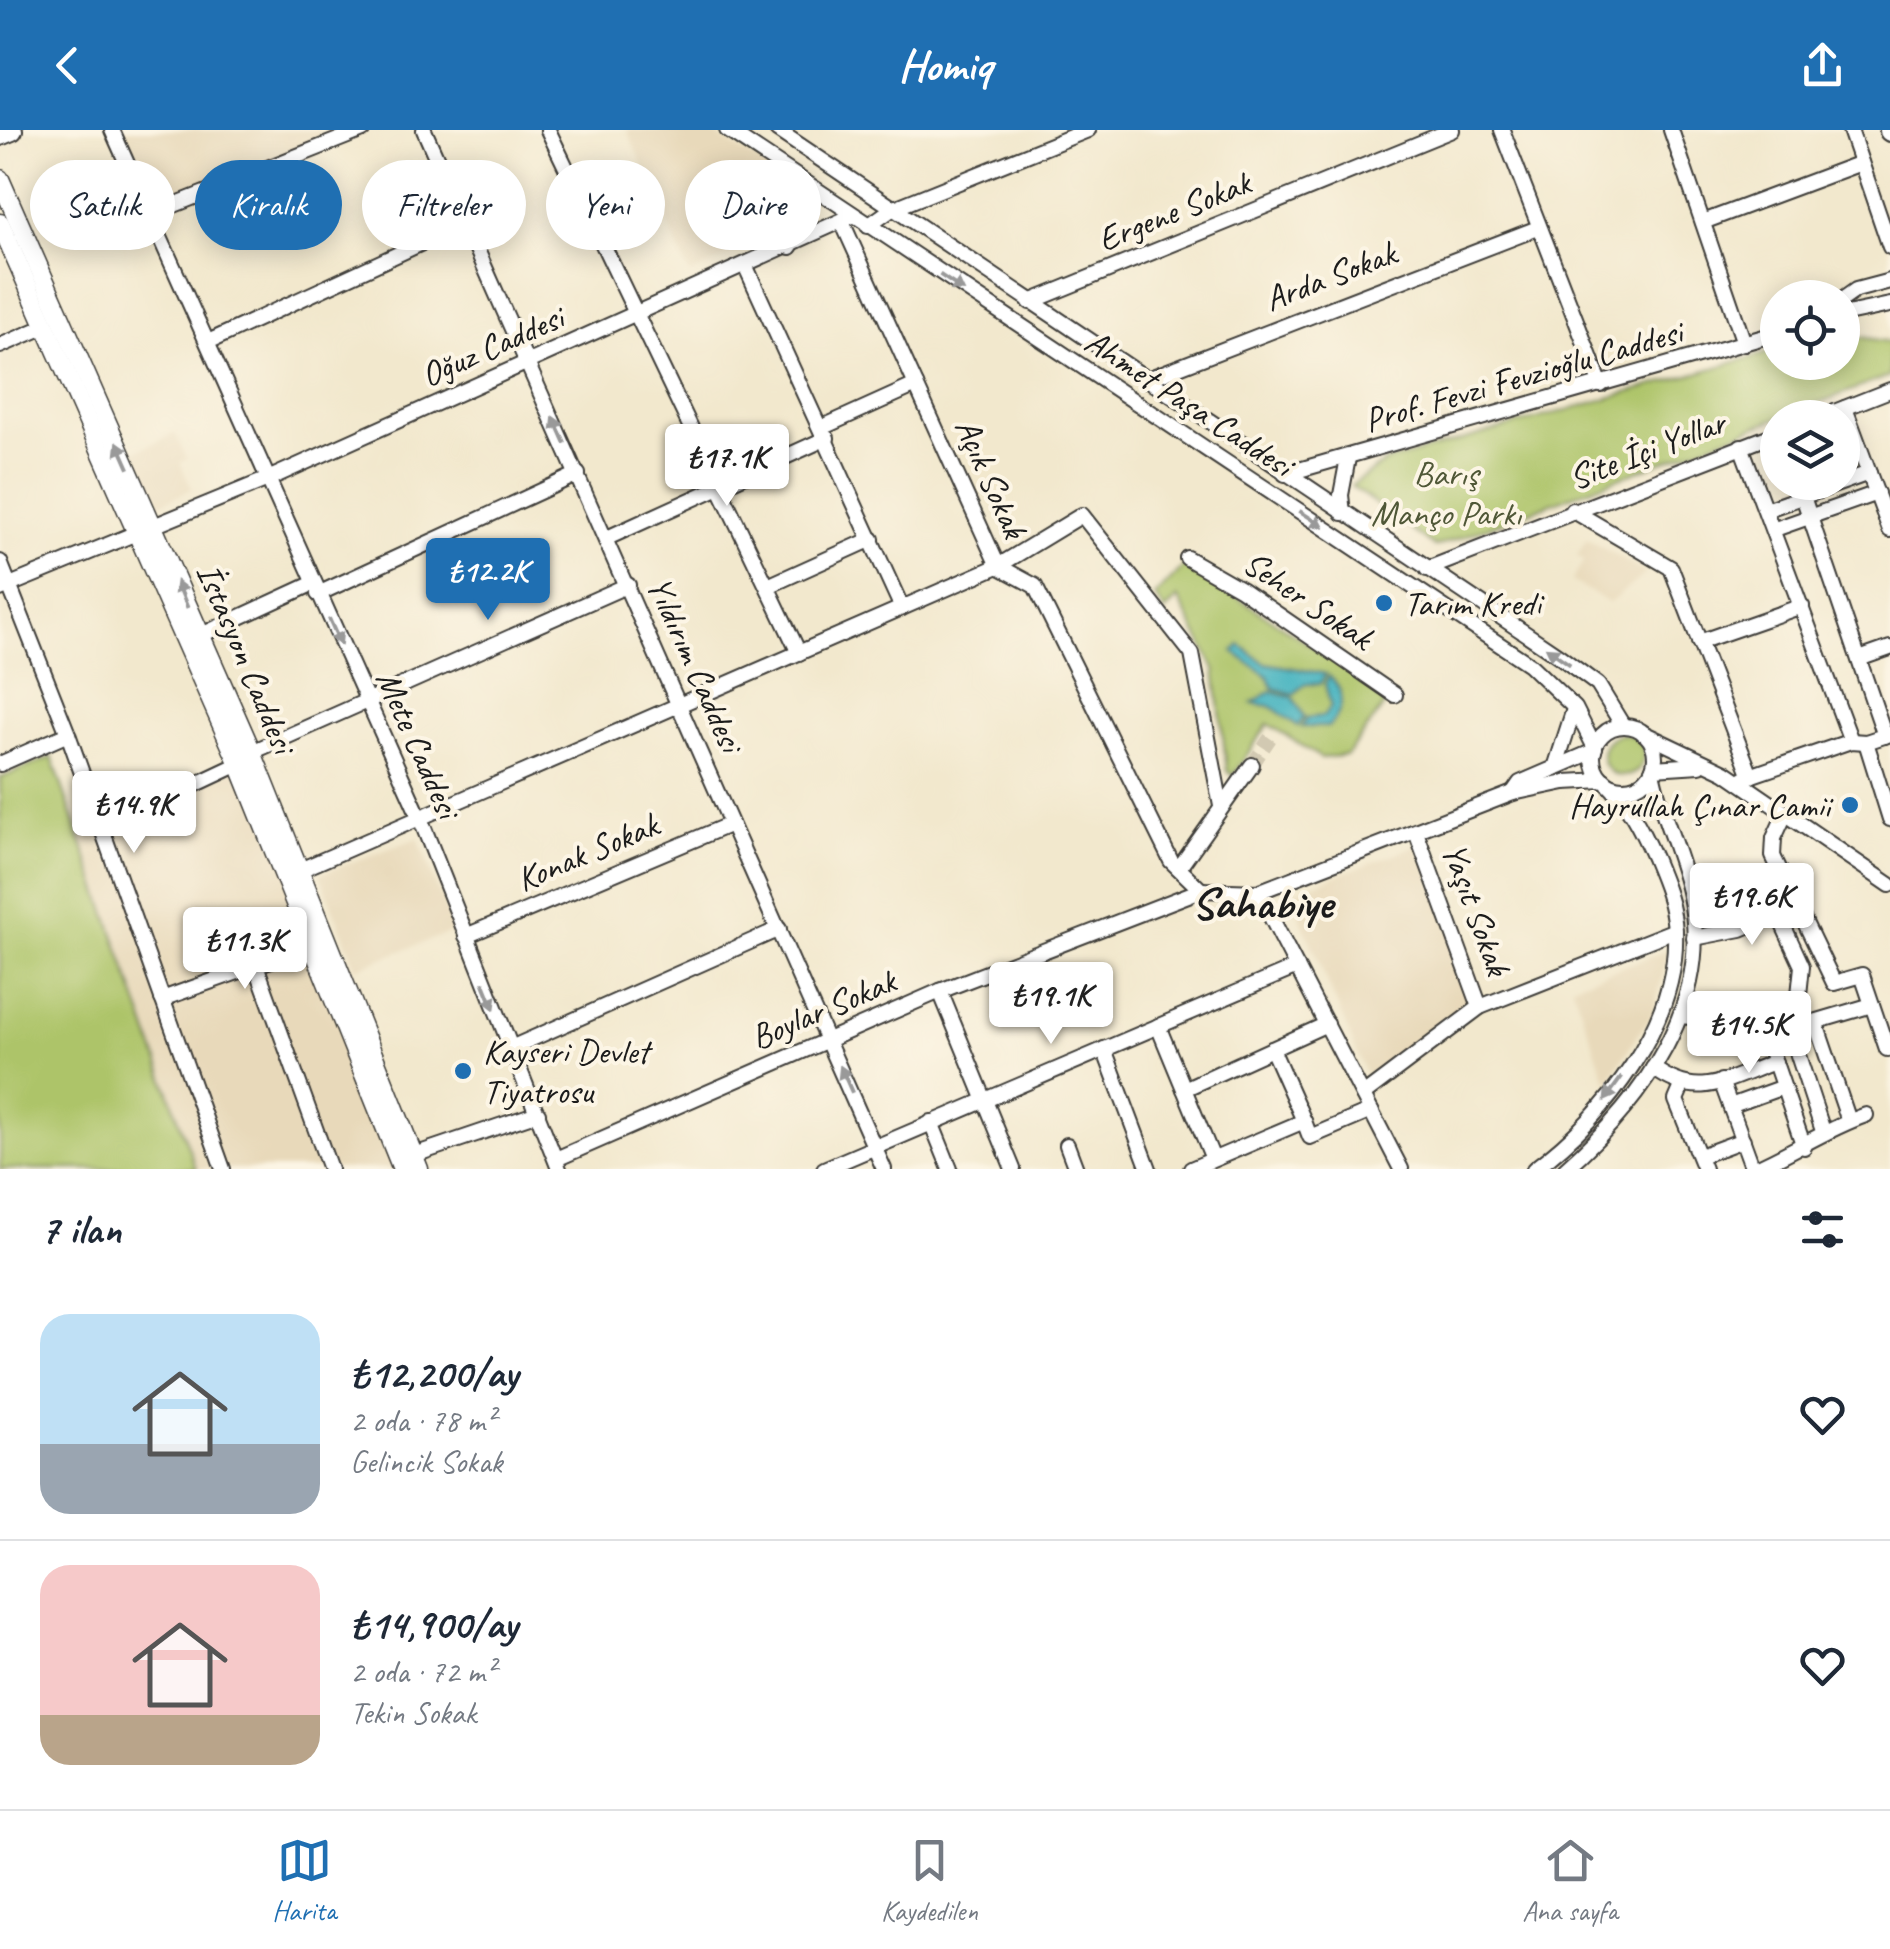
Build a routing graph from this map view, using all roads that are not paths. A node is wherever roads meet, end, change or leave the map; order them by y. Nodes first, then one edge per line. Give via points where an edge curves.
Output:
1 (112, 130) edge
2 (363, 130) edge
3 (424, 130) edge
4 (548, 130) edge
5 (727, 130) edge
6 (776, 130) edge
7 (1088, 130) edge
8 (1452, 130) edge
9 (1502, 130) edge
10 (1671, 130) edge
11 (1850, 130) edge
12 (7, 132) edge
13 (0, 152) edge
14 (125, 160) edge
15 (436, 160) edge
16 (770, 160) edge
17 (1861, 163) junction
18 (0, 179) edge
19 (821, 197) edge
20 (175, 205) edge
21 (892, 209) junction
22 (847, 220) junction
23 (1703, 222) junction
24 (0, 223) edge
25 (868, 226) junction
26 (1538, 228) junction
27 (821, 232) edge
28 (1890, 247) edge
29 (165, 250) edge
30 (407, 250) edge
31 (475, 250) edge
32 (783, 250) edge
33 (746, 266) junction
34 (1890, 280) edge
35 (1860, 289) edge
36 (1030, 302) junction
37 (1890, 305) edge
38 (1860, 311) edge
39 (638, 315) junction
40 (46, 326) junction
41 (1760, 338) edge
42 (208, 342) junction
43 (1744, 343) junction
44 (0, 346) edge
45 (528, 362) junction
46 (1145, 380) junction
47 (916, 385) junction
48 (1601, 385) junction
49 (1890, 390) edge
50 (1860, 402) edge
51 (825, 432) junction
52 (1760, 439) edge
53 (1741, 446) junction
54 (1860, 449) edge
55 (1348, 458) junction
56 (1869, 473) junction
57 (578, 474) junction
58 (1285, 474) junction
59 (1860, 475) edge
60 (268, 479) junction
61 (721, 488) junction
62 (1876, 493) junction
63 (1783, 500) edge
64 (1804, 500) edge
65 (1768, 509) junction
66 (1572, 510) junction
67 (1343, 513) junction
68 (1811, 516) junction
69 (154, 525) junction
70 (1775, 529) junction
71 (1890, 530) edge
72 (135, 532) junction
73 (607, 538) junction
74 (872, 539) junction
75 (1187, 558) dead end
76 (0, 562) edge
77 (998, 566) junction
78 (1427, 568) junction
79 (628, 585) junction
80 (768, 586) junction
81 (5, 587) edge
82 (316, 589) junction
83 (1802, 606) junction
84 (902, 608) junction
85 (199, 636) junction
86 (1700, 642) junction
87 (1890, 648) edge
88 (799, 653) junction
89 (1859, 659) junction
90 (1395, 695) dead end
91 (365, 701) junction
92 (682, 704) junction
93 (1574, 708) junction
94 (1623, 726) junction
95 (1644, 733) junction
96 (68, 734) junction
97 (1888, 735) edge
98 (1858, 742) junction
99 (1594, 750) junction
100 (246, 758) junction
101 (0, 764) edge
102 (1252, 764) tunnel mouth
103 (1711, 765) junction
104 (1556, 768) junction
105 (1652, 769) junction
106 (1744, 778) junction
107 (1604, 780) junction
108 (1512, 794) junction
109 (1221, 806) junction
110 (1786, 812) junction
111 (420, 818) junction
112 (1890, 818) edge
113 (731, 824) junction
114 (101, 829) junction
115 (1416, 832) junction
116 (1179, 868) junction
117 (300, 870) junction
118 (1890, 884) edge
119 (1201, 890) junction
120 (1258, 892) junction
121 (1797, 906) junction
122 (1778, 914) junction
123 (779, 929) junction
124 (1675, 930) junction
125 (466, 936) junction
126 (1694, 938) junction
127 (313, 945) junction
128 (256, 965) junction
129 (1296, 967) junction
130 (940, 992) junction
131 (162, 998) junction
132 (1480, 1006) junction
133 (1872, 1006) junction
134 (1681, 1016) junction
135 (1326, 1024) junction
136 (1816, 1024) junction
137 (1158, 1026) junction
138 (1768, 1026) junction
139 (1794, 1028) junction
140 (829, 1039) junction
141 (511, 1048) junction
142 (1890, 1048) edge
143 (1104, 1049) junction
144 (1272, 1049) junction
145 (1774, 1062) junction
146 (1653, 1068) junction
147 (1721, 1081) junction
148 (1682, 1086) junction
149 (1783, 1087) junction
150 (1184, 1089) junction
151 (1363, 1095) junction
152 (985, 1099) junction
153 (1730, 1106) junction
154 (1371, 1111) junction
155 (538, 1114) junction
156 (1866, 1115) dead end
157 (1849, 1121) junction
158 (932, 1122) junction
159 (1304, 1122) junction
160 (1823, 1130) junction
161 (1742, 1140) junction
162 (1067, 1145) dead end
163 (876, 1146) junction
164 (1804, 1147) junction
165 (1213, 1160) junction
166 (1702, 1162) edge
167 (558, 1164) edge
168 (406, 1166) edge
169 (223, 1169) edge
170 (330, 1169) edge
171 (825, 1169) edge
172 (884, 1169) edge
173 (950, 1169) edge
174 (1013, 1169) edge
175 (1076, 1169) edge
176 (1149, 1169) edge
177 (1190, 1169) edge
178 (1401, 1169) edge
179 (1534, 1169) edge
180 (1566, 1169) edge
181 (1754, 1169) edge

1 - 14 street, Mete Caddesi
2 - 20 street
3 - 15 street, Yıldırım Caddesi
4 - 39 street
5 - 16 street, Ahmet Paşa Caddesi
6 - 21 street, Ahmet Paşa Caddesi
7 - 21 street
8 - 36 street, Ergene Sokak
9 - 26 street
10 - 23 street
11 - 17 street
12 - 13 main road
17 - 23 street
17 - 28 street
69 -> 18 main road, İstasyon Caddesi
19 - 22 street, Ahmet Paşa Caddesi
21 - 25 street
21 - 36 street, Ahmet Paşa Caddesi
22 - 25 street, Ahmet Paşa Caddesi
22 - 27 street, Oğuz Caddesi
22 - 47 street, Açık Sokak
23 - 43 street
24 - 40 main road, İstasyon Caddesi
25 -> 93 street, Ahmet Paşa Caddesi via 1421,590 1529,664
26 - 46 street, Arda Sokak
26 - 48 street
29 - 42 street, Mete Caddesi
30 - 42 street
31 - 45 street, Yıldırım Caddesi
32 - 33 street, Oğuz Caddesi
33 - 39 street, Oğuz Caddesi
33 - 51 street
34 - 35 street
36 - 46 street, Ahmet Paşa Caddesi
37 - 38 street
39 - 45 street, Oğuz Caddesi
39 - 61 street
40 - 44 street
40 - 72 main road, İstasyon Caddesi
41 - 43 street, Prof. Fevzi Fevzioğlu Caddesi
42 - 60 street, Mete Caddesi
43 - 48 street, Prof. Fevzi Fevzioğlu Caddesi
57 -> 45 street, Yıldırım Caddesi
45 - 60 street, Oğuz Caddesi
46 - 58 street, Ahmet Paşa Caddesi
47 - 51 street
47 - 77 street, Açık Sokak
48 - 55 street, Prof. Fevzi Fevzioğlu Caddesi
49 - 50 street
51 - 61 street
51 - 74 street
52 - 53 street, Site İçi Yollar
53 - 65 street
53 - 66 street, Site İçi Yollar
54 - 56 street
55 - 58 street, Prof. Fevzi Fevzioğlu Caddesi
55 - 67 street
56 - 59 street
56 - 62 street
57 - 73 street, Yıldırım Caddesi
57 - 82 street
58 - 67 street, Ahmet Paşa Caddesi
60 - 69 street, Oğuz Caddesi
60 - 82 street, Mete Caddesi
61 - 73 street
61 - 80 street
62 - 68 street
62 - 71 street
63 - 65 street
64 - 68 street
65 - 70 street
66 - 78 street, Site İçi Yollar
66 - 86 street via 1671,568
67 - 78 street, Ahmet Paşa Caddesi
68 - 70 street
68 - 89 street
69 - 72 street, Oğuz Caddesi
85 -> 69 main road, İstasyon Caddesi
70 - 83 street
72 - 81 street, Oğuz Caddesi
72 - 100 main road, İstasyon Caddesi
73 - 79 street, Yıldırım Caddesi
74 - 80 street
74 - 84 street
75 - 90 street, Seher Sokak
76 - 81 street
77 - 84 street
77 - 109 street via 1082,515 1192,654
77 - 116 street, Açık Sokak via 1034,586
94 -> 78 street, Ahmet Paşa Caddesi via 1598,686
79 - 91 street
79 - 92 street, Yıldırım Caddesi
80 - 88 street
81 - 96 street
82 - 85 street
82 -> 91 street, Mete Caddesi
83 - 86 street
83 - 98 street
84 - 88 street
85 - 100 main road, İstasyon Caddesi
86 - 106 street
87 - 89 street
88 - 92 street
89 - 97 street
91 - 100 street
91 - 111 street, Mete Caddesi
92 - 111 street
92 - 113 street, Yıldırım Caddesi
93 - 99 street, Ahmet Paşa Caddesi
93 - 104 street
94 - 95 street
94 - 99 street via 1604,733
95 - 103 street
95 - 105 street via 1654,751
96 - 101 street
96 - 114 street
97 - 98 street
98 - 106 street
98 - 112 street
99 - 104 street, Boylar Sokak
99 - 107 street
100 - 114 street
100 - 117 main road, İstasyon Caddesi
100 - 127 main road, İstasyon Caddesi
102 - 109 street
103 - 105 street
103 - 106 street
104 - 108 street, Boylar Sokak
105 - 107 street via 1630,787
105 - 126 street via 1690,895
106 - 110 street
107 - 108 street, Boylar Sokak
107 - 124 street via 1644,837
108 - 115 street, Boylar Sokak
109 - 116 street
110 - 118 street
110 - 121 street via 1772,848
111 - 117 street
111 - 125 street, Mete Caddesi
113 - 123 street, Yıldırım Caddesi
113 - 125 street, Konak Sokak
114 - 131 street
115 - 120 street, Boylar Sokak
115 - 132 street, Yaşıt Sokak
116 - 119 street, Açık Sokak
117 - 168 main road, İstasyon Caddesi
119 - 120 street, Boylar Sokak
119 - 130 street, Boylar Sokak
120 - 129 street
121 - 122 street
121 - 133 street via 1834,983 1862,976
122 - 126 street
122 - 139 street via 1802,971
123 - 140 street, Yıldırım Caddesi
123 - 141 street
124 - 132 street
124 -> 179 street via 1667,991 1648,1036 1588,1120
125 -> 141 street, Mete Caddesi
126 - 134 street
127 - 128 street
127 - 168 main road, İstasyon Caddesi
128 - 131 street
128 - 170 street
129 - 135 street
129 - 137 street
130 - 140 street, Boylar Sokak
130 - 152 street
131 - 169 street
132 - 151 street
133 - 136 street
133 - 142 street
134 - 138 street
134 - 146 street
135 - 144 street
135 - 151 street
136 - 139 street
136 - 157 street
137 - 143 street
137 - 150 street
138 - 139 street
138 - 145 street
139 - 160 street
163 -> 140 street, Yıldırım Caddesi
140 - 167 street, Boylar Sokak
141 - 155 street, Mete Caddesi
143 - 152 street
143 - 176 street
144 - 150 street
144 - 159 street
145 - 147 street
145 - 149 street
146 - 148 street
146 - 180 street
147 - 148 street
147 - 153 street
148 - 166 street via 1676,1100
149 - 153 street
149 - 164 street
150 - 165 street
151 - 154 street
152 - 158 street
152 - 174 street
153 - 161 street
154 - 159 street via 1310,1137
154 - 178 street
155 - 167 street, Mete Caddesi
155 - 168 street
156 - 157 street
157 - 160 street
158 - 163 street
158 - 173 street
159 - 165 street
160 - 164 street
161 - 166 street
161 - 181 street
162 - 175 street
163 - 171 street
163 - 172 street, Yıldırım Caddesi
164 - 181 street
165 - 177 street

